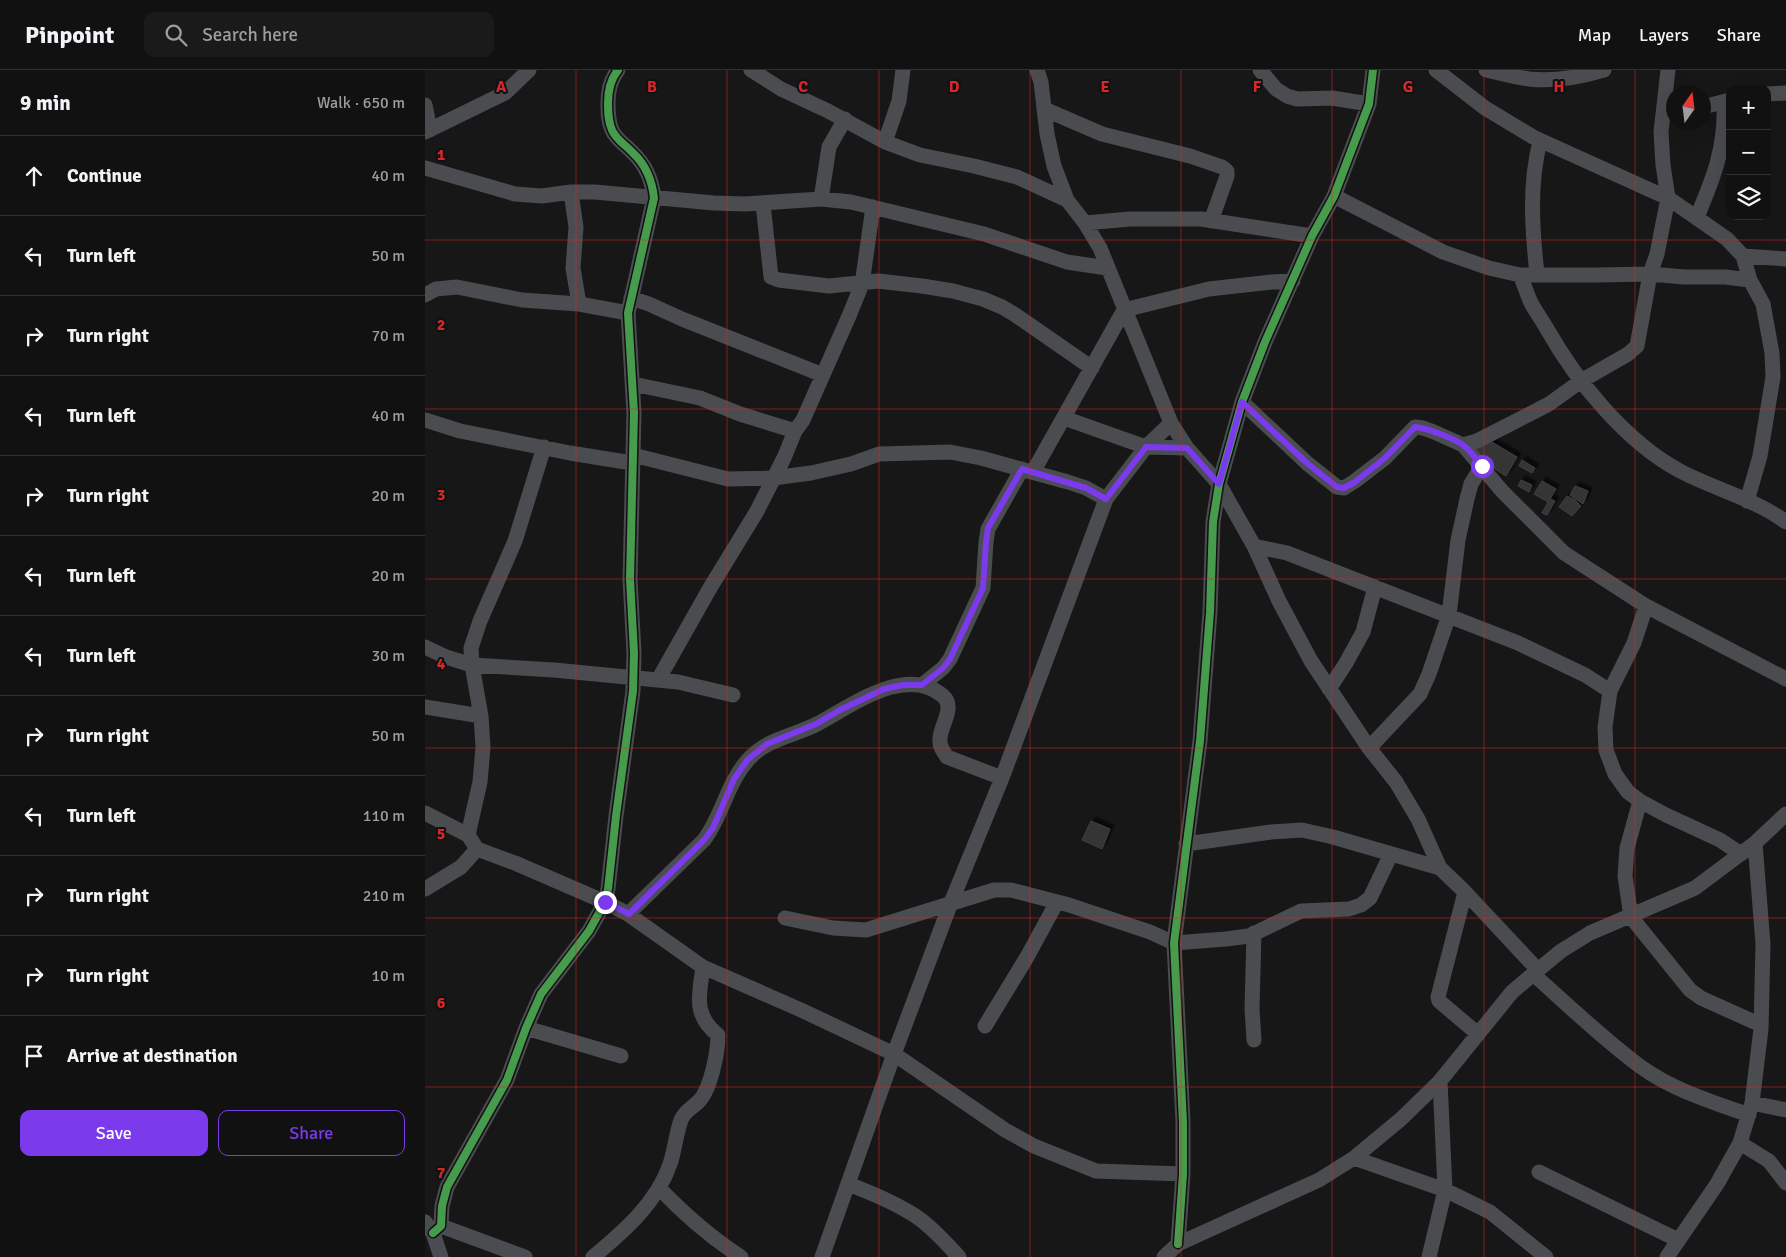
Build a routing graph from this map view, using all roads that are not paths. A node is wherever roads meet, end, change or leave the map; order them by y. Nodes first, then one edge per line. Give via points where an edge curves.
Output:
1 (529, 70) edge
2 (618, 70) edge
3 (751, 70) edge
4 (903, 70) edge
5 (1260, 70) edge
6 (1373, 70) edge
7 (1436, 70) edge
8 (1486, 70) edge
9 (1603, 70) edge
10 (1668, 70) edge
11 (1041, 74) edge
12 (1668, 85) edge
13 (1786, 93) edge
14 (1771, 94) edge
15 (1726, 101) edge
16 (1369, 104) junction
17 (425, 105) edge
18 (1711, 105) edge
19 (1044, 109) junction
20 (1726, 113) edge
21 (845, 119) junction
22 (1666, 119) edge
23 (428, 131) edge
24 (1540, 140) junction
25 (885, 142) junction
26 (425, 168) edge
27 (571, 192) junction
28 (1334, 196) junction
29 (653, 198) junction
30 (1668, 198) junction
31 (821, 200) junction
32 (1067, 200) junction
33 (763, 204) junction
34 (873, 207) junction
35 (1697, 217) junction
36 (1211, 221) junction
37 (1085, 223) junction
38 (1313, 236) junction
39 (1743, 256) junction
40 (1786, 259) edge
41 (1107, 268) junction
42 (1521, 274) junction
43 (1537, 274) junction
44 (1650, 274) junction
45 (1750, 280) junction
46 (1293, 281) junction
47 (861, 284) junction
48 (425, 295) edge
49 (579, 304) junction
50 (630, 306) junction
51 (1124, 310) junction
52 (1091, 368) junction
53 (823, 375) junction
54 (1581, 381) junction
55 (633, 384) junction
56 (1771, 388) junction
57 (1786, 390) edge
58 (1242, 402) junction
59 (1064, 418) junction
60 (425, 420) edge
61 (1171, 424) junction
62 (795, 431) junction
63 (1463, 445) junction
64 (544, 447) junction
65 (1146, 447) junction
66 (1187, 448) junction
67 (633, 459) junction
68 (1482, 466) junction
69 (1027, 471) junction
70 (773, 478) junction
71 (1219, 484) junction
72 (1106, 499) junction
73 (1747, 501) junction
74 (1786, 522) edge
75 (1254, 546) junction
76 (1375, 587) junction
77 (1646, 606) junction
78 (1449, 615) junction
79 (425, 647) edge
80 (472, 664) junction
81 (633, 678) junction
82 (657, 680) junction
83 (1786, 680) edge
84 (922, 685) junction
85 (1329, 689) junction
86 (1610, 691) junction
87 (733, 694) dead end
88 (425, 707) edge
89 (481, 716) junction
90 (1369, 748) junction
91 (1002, 778) junction
92 (1640, 801) junction
93 (425, 813) edge
94 (1786, 814) edge
95 (468, 835) junction
96 (1755, 843) junction
97 (1186, 844) junction
98 (477, 850) junction
99 (1391, 854) junction
100 (1741, 854) junction
101 (1440, 868) junction
102 (425, 889) edge
103 (1465, 892) junction
104 (605, 902) junction
105 (1057, 902) junction
106 (950, 905) junction
107 (629, 914) junction
108 (1631, 917) junction
109 (785, 918) dead end
110 (1254, 933) junction
111 (1174, 943) junction
112 (703, 967) junction
113 (1536, 972) junction
114 (1761, 1025) junction
115 (985, 1026) dead end
116 (526, 1028) junction
117 (1478, 1034) junction
118 (1254, 1040) dead end
119 (894, 1054) junction
120 (621, 1056) dead end
121 (1440, 1081) junction
122 (1751, 1109) junction
123 (1786, 1110) edge
124 (1740, 1143) junction
125 (1354, 1158) junction
126 (1539, 1172) dead end
127 (1183, 1174) junction
128 (1786, 1183) edge
129 (848, 1184) junction
130 (659, 1188) junction
131 (1445, 1190) junction
132 (433, 1227) edge
133 (1677, 1240) junction
134 (1178, 1244) junction
135 (441, 1257) edge
136 (525, 1257) edge
137 (593, 1257) edge
138 (741, 1257) edge
139 (822, 1257) edge
140 (959, 1257) edge
141 (1164, 1257) edge
142 (1429, 1257) edge
143 (1546, 1257) edge
144 (1667, 1257) edge

1 - 23 street via 505,93
2 - 29 street via 608,92 608,117 616,136 648,172
3 - 21 street via 781,89
4 - 25 street via 902,90
5 - 16 street via 1276,89 1287,96
6 - 16 street
7 - 24 street via 1485,108
8 - 9 street via 1546,80
10 - 12 street
11 - 19 street
13 - 14 street
15 - 18 street
16 - 28 street
17 - 23 street
19 - 32 street via 1054,166
19 - 36 street via 1102,134 1190,156 1227,170
20 - 35 street via 1719,158
21 - 25 street
21 - 31 street via 829,147
22 - 30 street via 1661,132
24 - 30 street
24 - 43 street via 1534,164 1532,222
25 - 32 street via 1017,178
26 - 27 street via 515,194 542,196
27 - 29 street
27 - 49 street via 576,227 573,268
28 - 38 street
28 - 42 street via 1443,252 1489,268
29 - 33 street
29 - 50 street
30 - 35 street
30 - 44 street
31 - 33 street
31 - 34 street
32 - 37 street
33 - 47 street via 771,277 829,286
34 - 41 street via 984,234 1067,262
34 - 47 street
35 - 39 street via 1727,239
36 - 37 street via 1171,218
36 - 38 street
37 - 41 street
38 - 46 street
39 - 40 street
39 - 45 street
41 - 51 street
42 - 43 street
42 - 54 street via 1532,304
43 - 44 street
44 - 45 street
44 - 54 street via 1637,346
45 - 56 street via 1763,304 1771,343
46 - 51 street via 1201,290
46 - 58 street
47 - 52 street via 878,281 922,286 983,299 1014,314
47 - 53 street
48 - 49 street via 436,289 457,287 521,300
49 - 50 street
50 - 53 street via 649,304
50 - 55 street
51 - 52 street
51 - 61 street
52 - 59 street
53 - 62 street
54 - 63 street via 1549,404
54 - 73 street via 1625,431 1651,453 1680,471
55 - 62 street via 700,398
55 - 67 street
56 - 57 street
56 - 73 street via 1760,456
58 - 63 street via 1337,487 1344,488 1355,482 1385,458 1415,427
58 - 71 street
59 - 65 street
59 - 69 street
60 - 64 street via 460,431
61 - 65 street
61 - 66 street
62 - 70 street
63 - 68 street
64 - 67 street
64 - 80 street via 515,541 471,648
65 - 66 street
65 - 72 street
66 - 71 street
67 - 70 street via 728,479
67 - 81 street via 630,579
68 - 77 street via 1502,491 1564,553
68 - 78 street via 1471,484 1467,499 1458,540
69 - 70 street via 950,452 908,452 879,454 835,468
69 - 72 street via 1086,488
69 - 84 street via 988,528 983,588 950,659
70 - 82 street via 757,511
71 - 75 street
71 - 97 street via 1213,522 1210,612 1199,741
72 - 91 street
73 - 74 street
75 - 76 street via 1287,553
75 - 85 street via 1279,601
76 - 78 street
76 - 85 street via 1363,632
77 - 83 street
77 - 86 street via 1634,643
78 - 86 street via 1518,643 1585,675
78 - 90 street via 1420,694
79 - 80 street
80 - 81 street
80 - 89 street
81 - 82 street
81 - 104 street
82 - 87 street
84 - 91 street via 947,702 948,710 939,740 947,756
84 - 107 street via 884,689 816,724 767,744 748,759 734,779 713,828 704,840
85 - 90 street
86 - 92 street via 1605,727 1606,750 1615,774 1628,792
88 - 89 street
89 - 95 street via 480,782
90 - 101 street via 1396,782 1418,819
91 - 106 street
92 - 100 street via 1720,840
92 - 108 street via 1627,848 1625,876
93 - 95 street
94 - 96 street
95 - 98 street
96 - 100 street
96 - 114 street via 1763,944
97 - 99 street via 1302,830
97 - 111 street
98 - 102 street via 461,866
98 - 104 street
99 - 101 street
99 - 110 street via 1370,898 1361,905 1349,909 1301,911
100 - 108 street via 1695,888
101 - 103 street
103 - 113 street
103 - 117 street via 1438,997
104 - 107 street
104 - 116 street via 589,931 541,994
105 - 106 street via 1011,890 994,890
105 - 111 street
105 - 115 street
106 - 109 street via 866,930 833,928
106 - 119 street
107 - 112 street
108 - 113 street via 1590,933
108 - 114 street via 1690,990
110 - 111 street via 1227,939
110 - 118 street
111 - 127 street
112 - 119 street
112 - 130 street via 698,1002 704,1020 718,1035 718,1045 706,1090 681,1120 670,1164
113 - 117 street via 1512,992
113 - 122 street via 1641,1067 1676,1088 1705,1100
114 - 122 street
116 - 120 street
116 - 132 street via 507,1080 447,1187
117 - 121 street
119 - 127 street via 1005,1130 1081,1166 1096,1171
119 - 129 street
121 - 125 street
121 - 131 street
122 - 123 street
122 - 124 street
124 - 128 street via 1769,1161
124 - 133 street via 1717,1184
125 - 131 street
125 - 134 street via 1319,1180
126 - 133 street
127 - 134 street
129 - 139 street
129 - 140 street via 917,1217
130 - 137 street via 624,1231
130 - 138 street via 717,1242
131 - 142 street
131 - 143 street via 1490,1212
132 - 135 street
132 - 136 street
133 - 144 street
134 - 141 street

